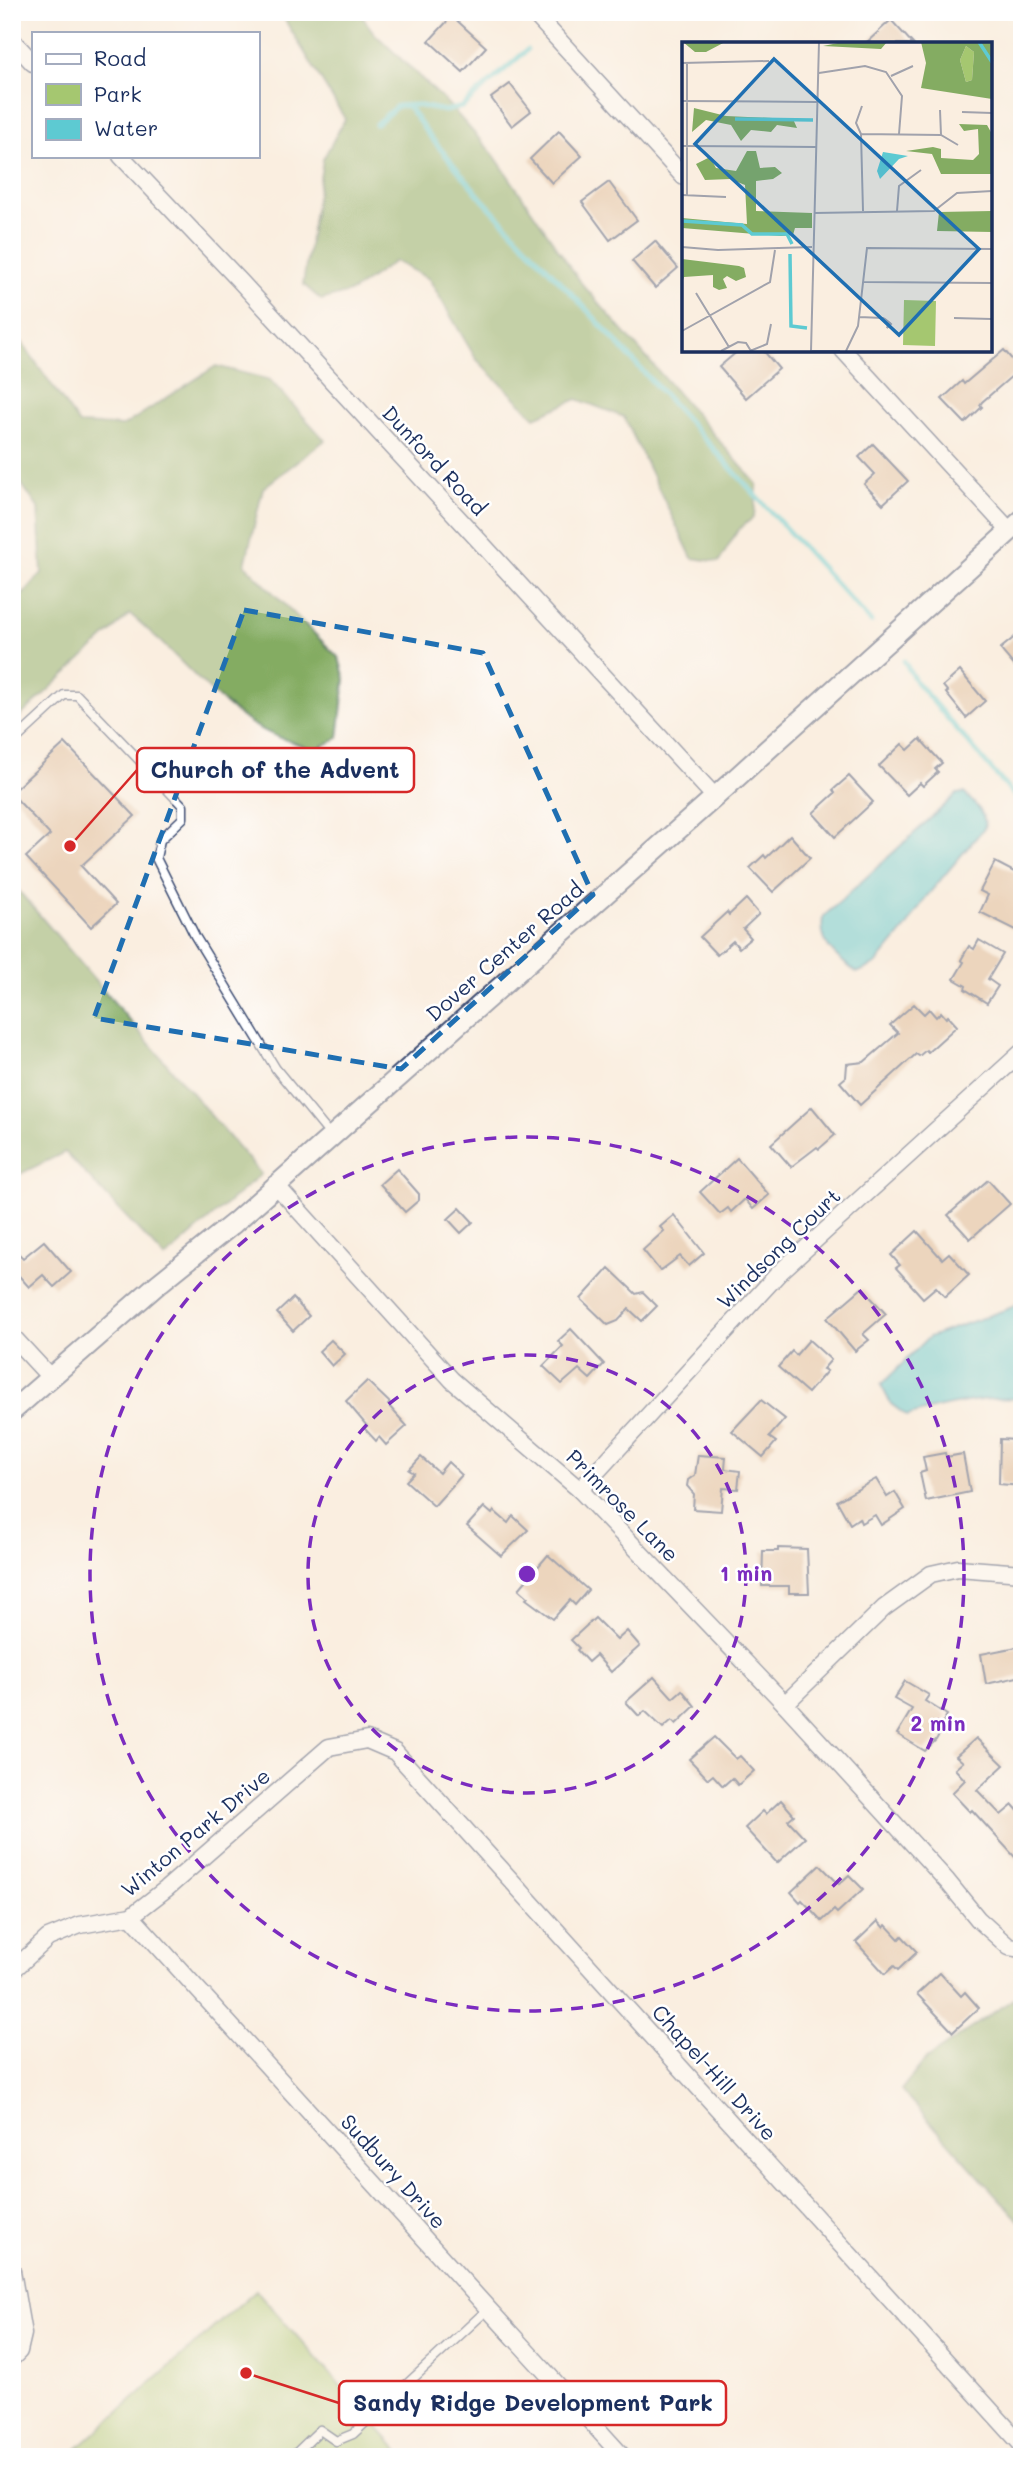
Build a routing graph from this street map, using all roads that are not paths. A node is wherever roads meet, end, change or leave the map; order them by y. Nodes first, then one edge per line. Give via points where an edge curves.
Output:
1 (533, 12) edge
2 (12, 40) edge
3 (32, 62) edge
4 (123, 158) edge
5 (682, 175) edge
6 (845, 352) edge
7 (1015, 525) edge
8 (12, 743) edge
9 (715, 797) junction
10 (1022, 1052) edge
11 (331, 1136) junction
12 (275, 1184) junction
13 (12, 1336) edge
14 (49, 1376) junction
15 (12, 1411) edge
16 (580, 1490) junction
17 (1022, 1573) edge
18 (785, 1704) junction
19 (367, 1740) joint
20 (131, 1916) junction
21 (1022, 1949) edge
22 (12, 1972) edge
23 (12, 2271) edge
24 (488, 2309) junction
25 (17, 2321) edge
26 (12, 2358) edge
27 (1022, 2445) edge
28 (292, 2457) edge
29 (623, 2457) edge

1 - 5 street
2 - 3 street
4 - 9 street, Dunford Road
6 - 7 street
7 - 9 street, Dover Center Road
8 - 11 lane via 64,695 76,695 183,806 183,818 160,840 156,858 195,936 276,1069
9 - 11 street, Dover Center Road
10 - 16 street, Windsong Court via 779,1273
11 - 12 street, Dover Center Road
12 - 14 street, Dover Center Road
12 - 16 street, Primrose Lane via 452,1380
13 - 14 street
14 - 15 street, Dover Center Road
16 - 18 street, Primrose Lane
17 - 18 street via 958,1568 931,1574 884,1608
18 - 21 street, Primrose Lane via 978,1919 1009,1947
19 - 20 street, Winton Park Drive via 330,1747
19 - 27 street, Chapel-Hill Drive via 395,1752
20 - 22 street, Winton Park Drive via 80,1925 48,1938
20 - 24 street, Sudbury Drive
23 - 25 street
24 - 28 lane via 353,2434 336,2441 320,2430
24 - 29 street, Sudbury Drive
25 - 26 street via 23,2343

